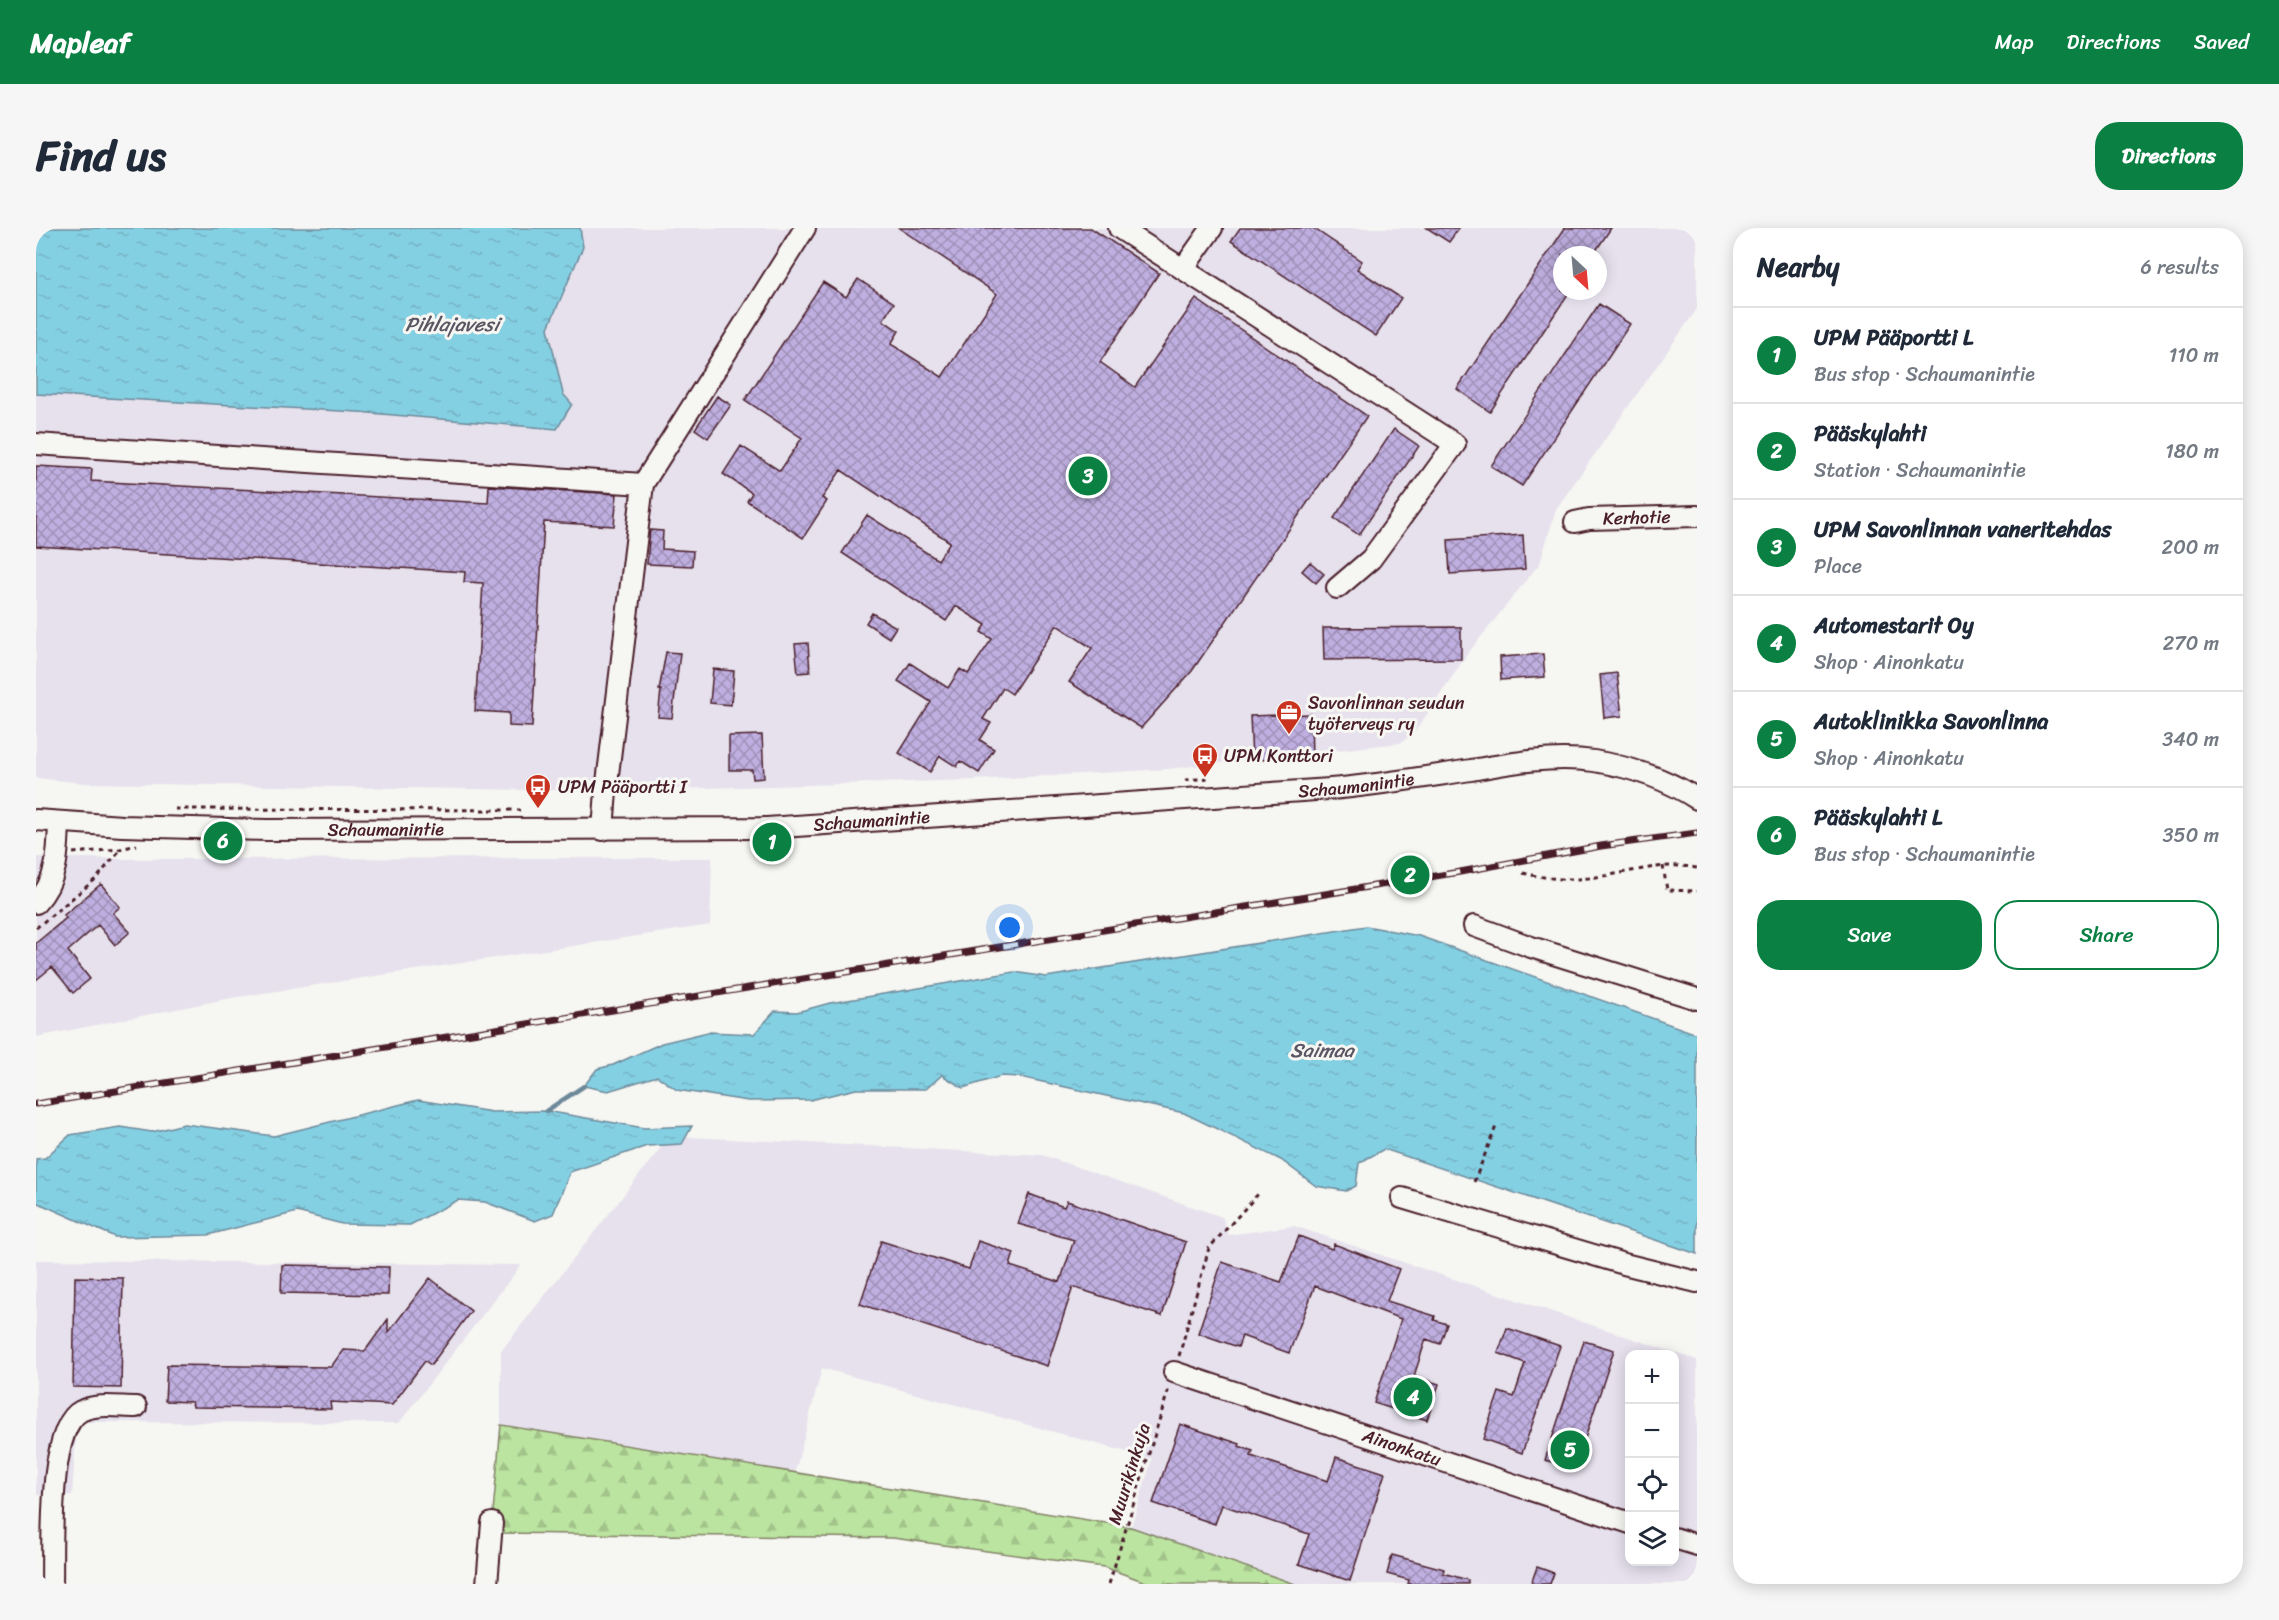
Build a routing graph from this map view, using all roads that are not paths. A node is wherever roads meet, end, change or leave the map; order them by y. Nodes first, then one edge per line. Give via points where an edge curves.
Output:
1 (805, 228) edge
2 (1119, 228) edge
3 (1212, 228) edge
4 (1183, 269) junction
5 (36, 444) edge
6 (643, 484) junction
7 (1697, 516) edge
8 (1575, 522) dead end
9 (1337, 588) dead end
10 (1697, 799) edge
11 (36, 820) edge
12 (59, 822) junction
13 (603, 830) junction
14 (36, 903) edge
15 (1474, 926) dead end
16 (1697, 999) edge
17 (1402, 1198) dead end
18 (1697, 1282) edge
19 (1174, 1372) road end
20 (136, 1407) dead end
21 (492, 1522) dead end
22 (1625, 1522) edge
23 (1679, 1540) edge
24 (1697, 1545) edge
25 (52, 1584) edge
26 (487, 1584) edge

1 - 6 street
2 - 4 street
3 - 4 street
4 - 9 street via 1455,444 1371,560
5 - 6 street
6 - 13 street
7 - 8 street, Kerhotie
10 - 13 street, Schaumanintie via 1651,776 1613,765 1533,760 1330,789 767,828
11 - 12 street, Schaumanintie
12 - 13 street, Schaumanintie via 267,830
12 - 14 street via 54,874
15 - 16 street
17 - 18 street
19 - 22 street, Ainonkatu
20 - 25 street via 82,1410 70,1418 64,1430 58,1452
21 - 26 street
23 - 24 street

